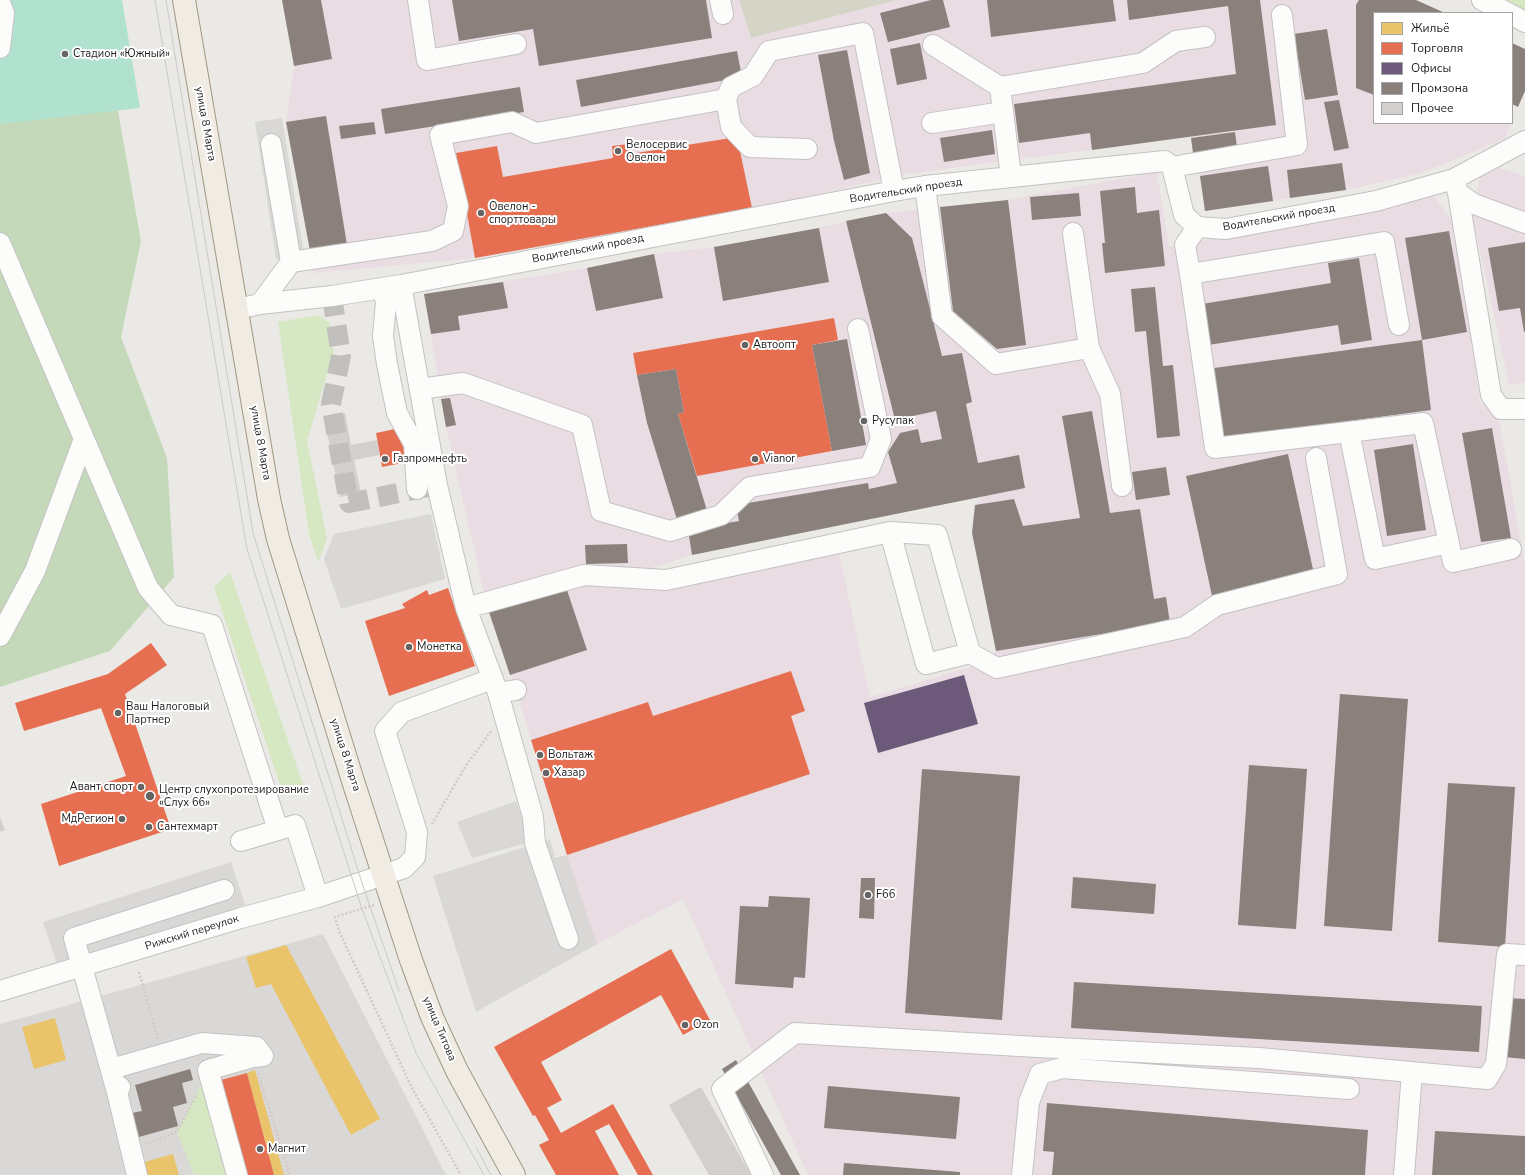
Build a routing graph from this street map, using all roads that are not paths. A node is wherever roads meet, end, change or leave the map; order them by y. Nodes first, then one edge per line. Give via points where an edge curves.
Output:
1 (184, 0) edge
2 (418, 0) edge
3 (1482, 0) edge
4 (0, 3) edge
5 (1506, 12) edge
6 (1282, 15) dead end
7 (1513, 16) edge
8 (1525, 22) edge
9 (1205, 36) dead end
10 (516, 44) dead end
11 (933, 45) dead end
12 (0, 48) edge
13 (1000, 87) junction
14 (726, 98) junction
15 (1003, 112) junction
16 (932, 123) dead end
17 (1525, 141) edge
18 (271, 144) dead end
19 (807, 149) dead end
20 (1172, 167) junction
21 (1011, 177) junction
22 (925, 186) junction
23 (1456, 186) junction
24 (894, 191) junction
25 (1525, 223) edge
26 (1197, 226) junction
27 (1073, 233) dead end
28 (0, 243) edge
29 (291, 262) junction
30 (1190, 274) junction
31 (391, 287) junction
32 (260, 304) junction
33 (237, 309) junction
34 (1399, 325) dead end
35 (858, 328) dead end
36 (1088, 348) junction
37 (420, 389) junction
38 (1525, 409) edge
39 (1349, 432) junction
40 (84, 440) junction
41 (1316, 458) dead end
42 (1122, 486) dead end
43 (417, 489) dead end
44 (890, 532) junction
45 (1449, 543) junction
46 (1511, 549) dead end
47 (466, 608) junction
48 (0, 636) edge
49 (970, 653) junction
50 (502, 687) junction
51 (278, 830) junction
52 (241, 841) dead end
53 (384, 875) junction
54 (224, 890) dead end
55 (318, 896) junction
56 (568, 939) dead end
57 (1525, 955) edge
58 (82, 967) junction
59 (0, 991) edge
60 (111, 1070) junction
61 (1412, 1072) junction
62 (1349, 1088) dead end
63 (137, 1175) edge
64 (237, 1175) edge
65 (514, 1175) edge
66 (764, 1175) edge
67 (1022, 1175) edge
68 (1404, 1175) edge

1 - 33 main road, улица 8 Марта
2 - 10 street via 427,60
3 - 5 street
4 - 12 street via 4,12
6 - 20 street via 1297,145
7 - 8 street
9 - 13 street via 1176,41 1143,63
11 - 13 street
13 - 15 street
14 - 19 street via 732,127 750,147
14 - 24 street via 731,87 753,76 769,51 863,33
14 - 29 street via 536,133 512,122 440,135 458,206 453,231 432,241
15 - 16 street
15 - 21 street
17 - 23 street, Водительский проезд
18 - 29 street
20 - 21 street, Водительский проезд via 1165,160
20 - 26 street via 1184,215
21 - 22 street, Водительский проезд
22 - 24 street, Водительский проезд
22 - 36 street via 942,316 996,364
23 - 25 street via 1474,204
23 - 26 street, Водительский проезд via 1226,230
23 - 38 street via 1491,396 1501,409
24 - 31 street, Водительский проезд
26 - 30 street via 1185,244
27 - 36 street
28 - 40 street
29 - 32 street
30 - 34 street via 1384,242
30 - 39 street via 1215,448
31 - 32 street, Водительский проезд
31 - 37 street
31 - 43 street via 386,302 383,336 386,364 398,412 414,444
32 - 33 street, Водительский проезд
33 - 53 main road, улица 8 Марта via 278,539
35 - 37 street via 881,439 870,467 750,487 721,515 670,531 601,511 582,425 463,383
36 - 42 street via 1110,394
37 - 47 street via 437,485
39 - 45 street via 1423,423
39 - 45 street via 1375,559
40 - 48 street via 35,571
40 - 51 street via 148,588 171,615 212,624
41 - 49 street via 1337,574 1217,605 1185,628 997,668
44 - 47 street via 666,580 584,575
44 - 49 street via 936,535
44 - 49 street via 926,664
45 - 46 street via 1453,562
47 - 50 street
50 - 53 street, Рижский переулок via 402,712 385,730 417,832 415,857 404,868
50 - 56 street via 504,714 533,818 535,843
51 - 52 street
51 - 55 street via 295,825
53 - 55 street, Рижский переулок
53 - 65 main road, улица Титова via 432,1017 457,1072
54 - 58 street via 74,938
55 - 58 street, Рижский переулок
57 - 61 street via 1507,954 1496,1064 1487,1079
58 - 59 street, Рижский переулок
58 - 60 street
60 - 63 street
60 - 64 street via 202,1043 256,1048 263,1056 208,1070
61 - 66 street via 1259,1058 795,1033 722,1088
61 - 68 street
62 - 67 street via 1062,1068 1040,1074 1029,1102

